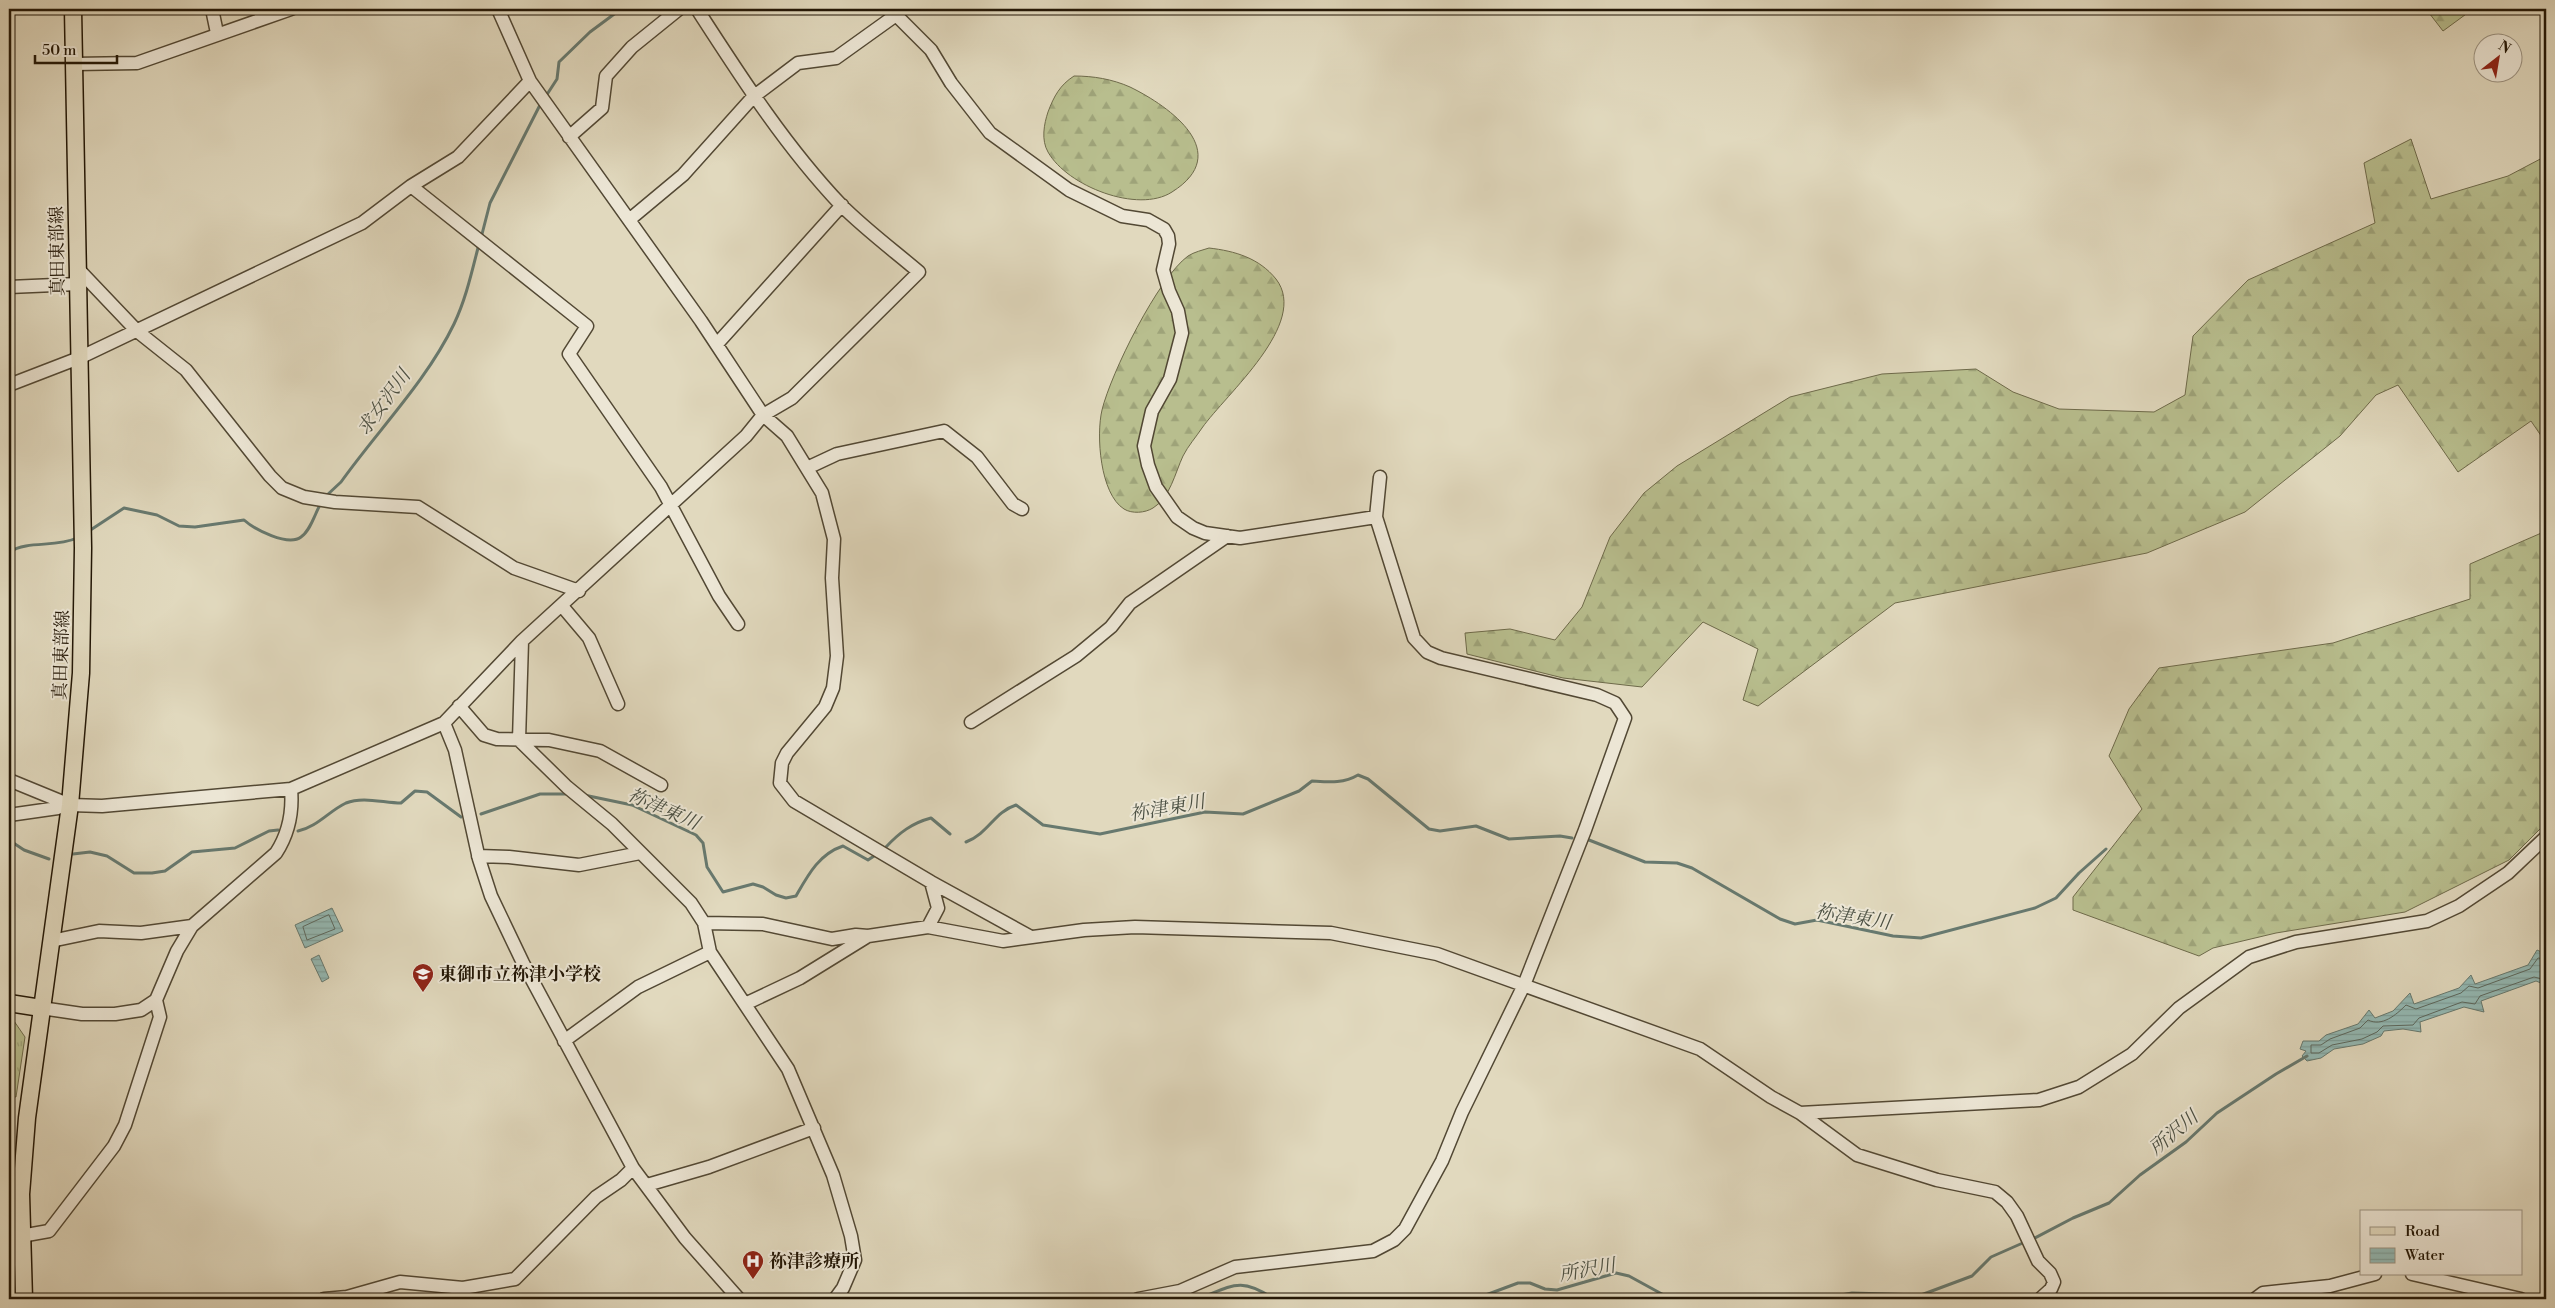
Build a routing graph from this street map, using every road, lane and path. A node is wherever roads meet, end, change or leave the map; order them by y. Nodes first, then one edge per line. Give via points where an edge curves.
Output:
1 (73, 9) edge
2 (212, 9) edge
3 (291, 9) edge
4 (498, 9) edge
5 (679, 9) edge
6 (697, 9) edge
7 (217, 33) junction
8 (74, 64) junction
9 (530, 80) junction
10 (754, 97) junction
11 (569, 137) junction
12 (411, 186) junction
13 (842, 205) junction
14 (629, 220) junction
15 (78, 276) junction
16 (9, 287) edge
17 (137, 331) junction
18 (717, 344) junction
19 (79, 358) junction
20 (9, 386) edge
21 (763, 415) junction
22 (807, 468) junction
23 (1380, 477) dead end
24 (671, 504) junction
25 (1022, 509) dead end
26 (1376, 517) junction
27 (1226, 536) junction
28 (579, 591) junction
29 (562, 606) junction
30 (738, 624) dead end
31 (522, 641) junction
32 (618, 704) dead end
33 (460, 706) junction
34 (970, 722) dead end
35 (444, 723) junction
36 (519, 740) junction
37 (9, 781) edge
38 (661, 785) dead end
39 (291, 789) junction
40 (64, 807) junction
41 (9, 815) edge
42 (2546, 837) edge
43 (640, 853) junction
44 (478, 856) junction
45 (931, 882) junction
46 (704, 924) junction
47 (192, 926) junction
48 (928, 927) junction
49 (868, 936) junction
50 (1031, 937) junction
51 (51, 941) junction
52 (710, 952) junction
53 (1524, 985) junction
54 (156, 1000) junction
55 (9, 1003) edge
56 (745, 1004) junction
57 (41, 1008) junction
58 (564, 1041) junction
59 (1800, 1113) junction
60 (814, 1128) junction
61 (633, 1168) junction
62 (647, 1185) junction
63 (21, 1236) junction
64 (2368, 1276) edge
65 (2421, 1276) edge
66 (464, 1294) edge
67 (24, 1299) edge
68 (324, 1299) edge
69 (740, 1299) edge
70 (835, 1299) edge
71 (1138, 1299) edge
72 (2040, 1299) edge
73 (2255, 1299) edge
74 (2521, 1299) edge

1 - 8 main road, 真田東部線
2 - 7 street
3 - 7 street
4 - 9 street
5 - 11 street via 632,47 606,76 602,108
6 - 10 street
7 - 8 street via 136,63
8 - 15 main road, 真田東部線
9 - 11 street
9 - 12 street via 458,157
10 - 13 street
10 - 14 street via 683,175
10 - 27 street via 798,63 836,58 896,15 931,50 951,83 990,133 1069,190 1107,210 1148,220 1164,229 1169,244 1163,270 1178,311 1182,333 1170,379 1152,411 1145,437 1148,465 1160,494 1177,517 1204,533
11 - 14 street
12 - 17 street via 362,223
12 - 24 street via 586,326 569,354
13 - 18 street
13 - 21 street via 919,272 792,398
14 - 18 street
15 - 16 street
15 - 17 street
15 - 19 main road, 真田東部線
17 - 19 street
17 - 28 street via 186,370 282,488 304,497 335,502 418,507 514,568
18 - 21 street
19 - 20 street
19 - 40 main road, 真田東部線 via 83,618 79,717
21 - 22 street via 787,436
21 - 24 street via 746,436
22 - 25 street via 836,454 944,431 977,457 1013,504
22 - 45 street via 822,493 834,539 832,578 838,656 833,688 825,707 787,753 782,763 780,783 794,801
23 - 26 street
24 - 28 street
24 - 30 street via 719,596
26 - 27 street via 1240,538
26 - 53 street via 1414,638 1427,652 1597,695 1614,703 1625,718
27 - 34 street via 1130,603 1111,627 1076,656
28 - 29 street
29 - 31 street
29 - 32 street via 589,638
31 - 33 street
31 - 36 street
33 - 35 street
33 - 36 street via 484,735
35 - 39 street
35 - 44 street via 455,750
36 - 38 street via 549,740 600,751
36 - 43 street
37 - 40 street
39 - 40 street via 145,804
39 - 47 street via 290,818 284,840 276,853
40 - 41 street
40 - 51 main road, 真田東部線
42 - 59 street via 2508,873 2459,906 2427,921 2296,942 2250,957 2178,1008 2132,1054 2079,1087 2039,1100
43 - 44 street via 579,865
43 - 46 street via 690,903
44 - 58 street via 491,896
45 - 48 street via 938,908
45 - 50 street
46 - 49 street via 762,924 832,939
46 - 52 street
47 - 51 street via 141,933 99,931
47 - 54 street via 177,950
48 - 49 street
48 - 50 street via 1003,941
49 - 56 street via 800,978
50 - 53 street via 1135,927 1332,933 1437,954
51 - 57 main road, 真田東部線
52 - 56 street
52 - 58 street via 638,987
53 - 59 street via 1700,1049
53 - 71 street via 1462,1112 1442,1161 1406,1229 1394,1240 1373,1251 1235,1267 1180,1291
54 - 57 street via 141,1010 115,1014 82,1014
54 - 63 street via 160,1017 125,1125 114,1146 49,1231
55 - 57 main road
56 - 60 street via 788,1069
57 - 63 main road, 真田東部線 via 26,1128
58 - 61 street
59 - 72 street via 1856,1155 1937,1180 1995,1192 2017,1216 2038,1262 2054,1282
60 - 62 street via 709,1167
60 - 70 street via 833,1175 855,1260
61 - 62 street
61 - 66 street via 596,1197 515,1280
62 - 69 street via 685,1238
63 - 67 main road, 真田東部線
64 - 73 street via 2330,1286 2263,1293
65 - 74 street
66 - 68 street via 400,1282 347,1297

